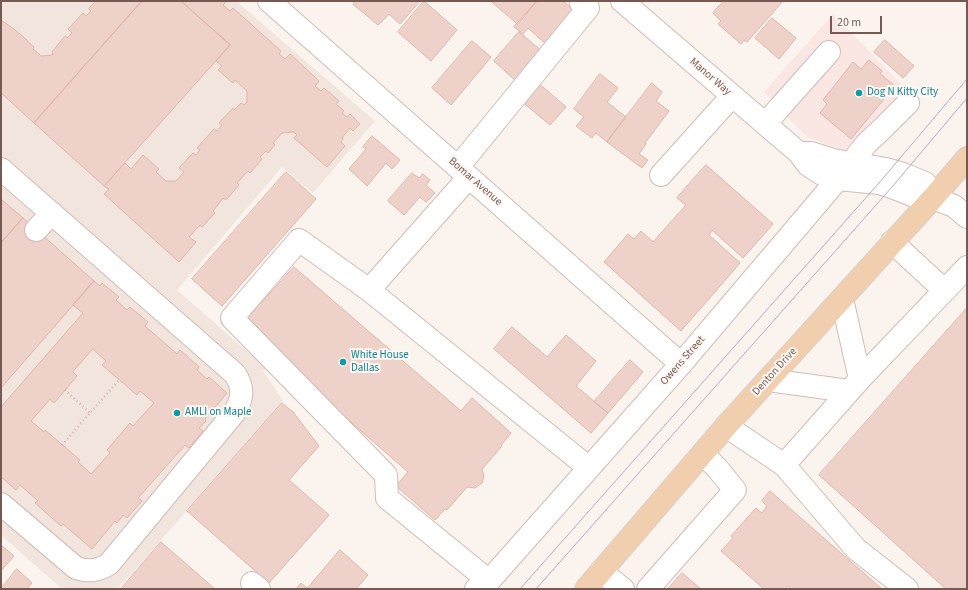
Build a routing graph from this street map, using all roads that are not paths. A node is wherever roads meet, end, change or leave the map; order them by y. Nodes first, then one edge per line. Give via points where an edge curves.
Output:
1 (269, 1) edge
2 (583, 1) edge
3 (622, 1) edge
4 (829, 52) dead end
5 (732, 96) junction
6 (908, 103) dead end
7 (765, 124) junction
8 (884, 127) junction
9 (967, 158) edge
10 (1, 169) edge
11 (886, 169) junction
12 (844, 171) junction
13 (463, 172) junction
14 (661, 174) dead end
15 (933, 198) junction
16 (52, 212) junction
17 (967, 217) edge
18 (36, 230) dead end
19 (892, 242) junction
20 (967, 267) edge
21 (369, 290) junction
22 (944, 290) junction
23 (842, 299) junction
24 (681, 364) junction
25 (768, 380) junction
26 (855, 385) junction
27 (726, 426) junction
28 (703, 454) junction
29 (784, 465) junction
30 (589, 468) junction
31 (1, 504) edge
32 (601, 571) junction
33 (483, 585) edge
34 (586, 589) edge
35 (622, 589) edge
36 (648, 589) edge
37 (907, 589) edge

1 - 13 street, Bomar Avenue
2 - 13 street via 581,3 588,8
3 - 5 street, Manor Way
4 - 7 street
5 - 7 street, Manor Way
5 - 14 street
6 - 8 street, Owens Street
7 - 12 street, Manor Way via 799,152 808,165 822,174
8 - 11 street via 882,156
8 - 12 street, Owens Street
9 - 15 main road, Denton Drive
10 - 16 street
11 - 12 street, Manor Way
11 - 15 street, Manor Way via 925,183
12 - 15 street, Manor Way via 917,197
12 - 24 street, Owens Street
13 - 21 street
13 - 24 street, Bomar Avenue
15 - 17 street, Manor Way via 954,206
15 - 19 main road, Denton Drive
16 - 18 street
16 - 31 street via 235,374 241,385 241,398 234,413 109,564 102,568 89,571 76,568
19 - 22 street
19 - 23 main road, Denton Drive
20 - 22 street
21 - 30 street
21 - 33 street via 299,240 232,318 386,475 387,498
22 - 26 street
23 - 25 main road, Denton Drive
23 - 26 street
24 - 30 street, Owens Street
25 - 26 street
25 - 27 main road, Denton Drive
26 - 29 street
27 - 28 main road, Denton Drive
27 - 29 street
28 - 32 main road, Denton Drive
28 - 36 street via 735,490
29 - 37 street via 856,549
30 - 33 street, Owens Street
32 - 34 main road, Denton Drive
32 - 35 street

